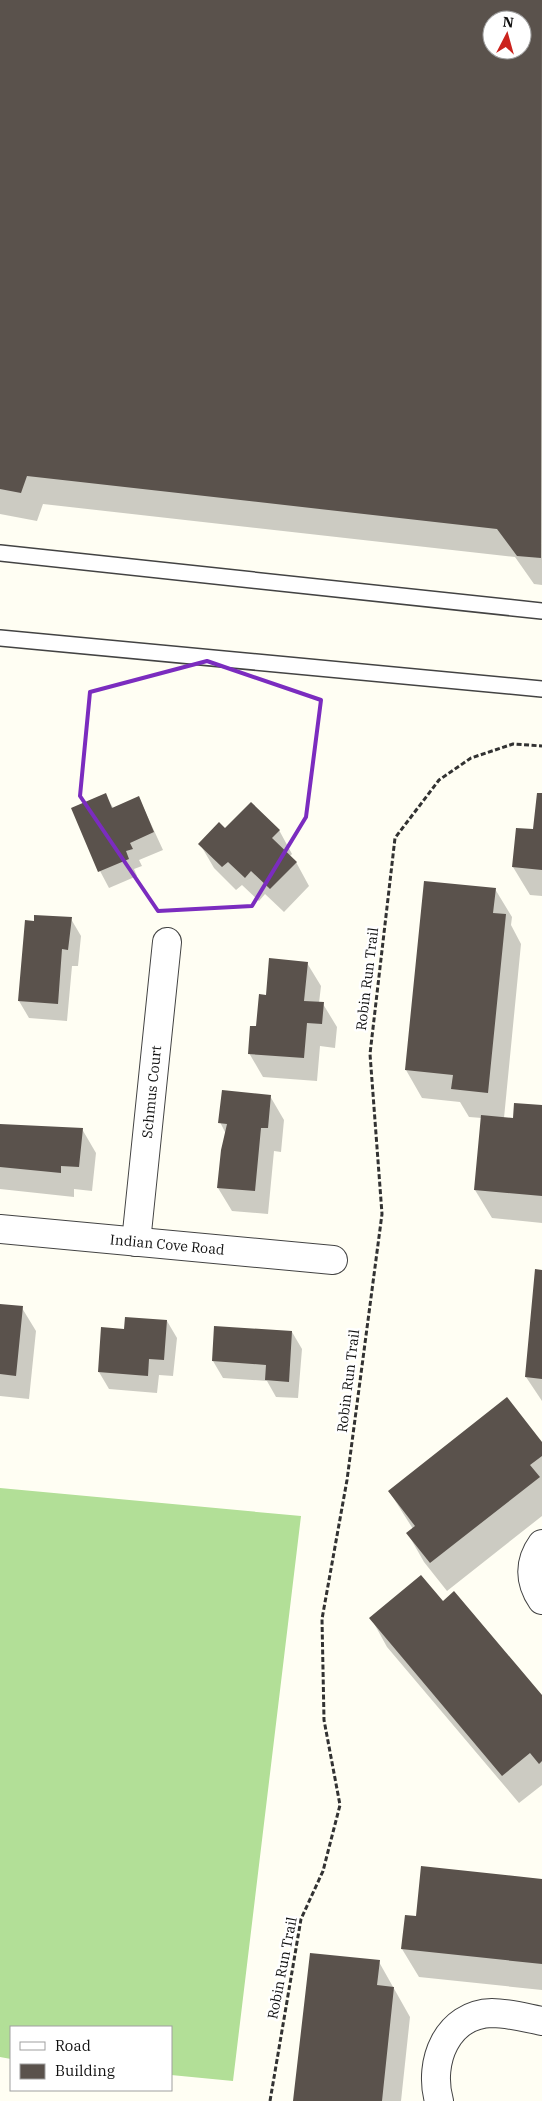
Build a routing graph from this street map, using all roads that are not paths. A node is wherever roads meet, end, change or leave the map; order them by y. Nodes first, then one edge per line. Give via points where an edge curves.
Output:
1 (0, 553) edge
2 (542, 611) edge
3 (0, 638) edge
4 (542, 689) edge
5 (167, 942) dead end
6 (0, 1229) edge
7 (136, 1242) junction
8 (333, 1260) dead end
9 (542, 1544) edge
10 (542, 1600) edge
11 (542, 2021) edge
12 (439, 2101) edge

1 - 2 lane
3 - 4 lane
5 - 7 street, Schmus Court
6 - 7 street, Indian Cove Road
7 - 8 street, Indian Cove Road
9 - 10 street via 537,1550 532,1570 534,1588
11 - 12 street via 492,2013 470,2017 452,2029 439,2056 436,2087

